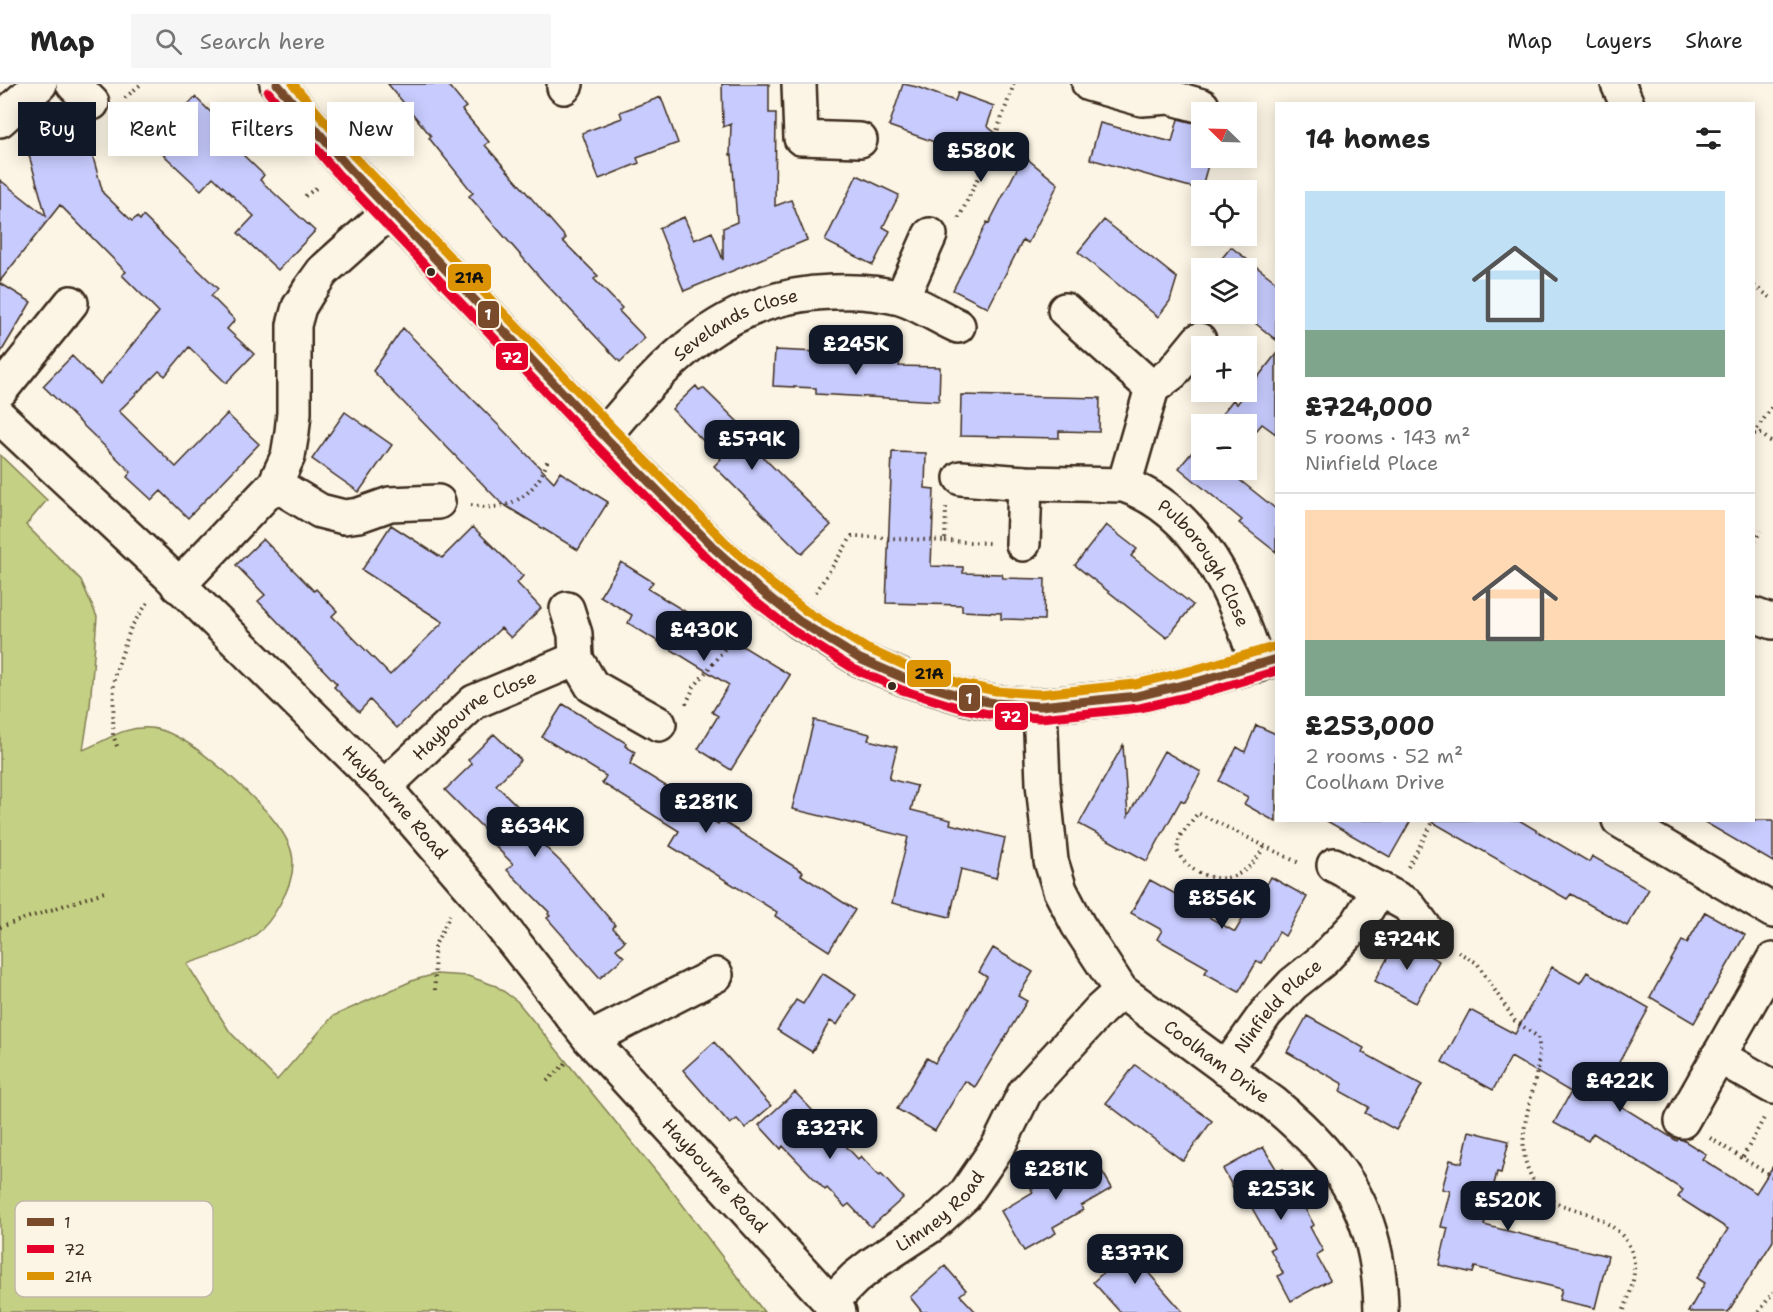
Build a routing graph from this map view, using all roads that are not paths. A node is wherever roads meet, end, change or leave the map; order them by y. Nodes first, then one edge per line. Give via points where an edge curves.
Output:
1 (40, 84) edge
2 (277, 84) edge
3 (799, 84) edge
4 (1089, 84) edge
5 (1618, 84) edge
6 (1626, 102) edge
7 (1191, 103) edge
8 (0, 120) edge
9 (860, 140) dead end
10 (390, 211) junction
11 (930, 235) road end
12 (902, 298) junction
13 (71, 303) dead end
14 (1065, 310) dead end
15 (958, 326) dead end
16 (1191, 349) edge
17 (1152, 388) junction
18 (0, 391) edge
19 (0, 417) edge
20 (604, 436) junction
21 (961, 478) road end
22 (1025, 483) junction
23 (275, 484) junction
24 (1124, 485) junction
25 (438, 502) road end
26 (1023, 544) road end
27 (173, 580) junction
28 (567, 609) dead end
29 (1755, 615) edge
30 (1773, 622) edge
31 (576, 659) junction
32 (1267, 662) edge
33 (1040, 706) junction
34 (658, 724) road end
35 (384, 787) junction
36 (1622, 822) edge
37 (1334, 865) road end
38 (1385, 893) junction
39 (1773, 911) edge
40 (1430, 935) road end
41 (1773, 960) edge
42 (716, 975) dead end
43 (1121, 992) junction
44 (590, 1039) junction
45 (1718, 1056) junction
46 (1226, 1069) junction
47 (1770, 1098) edge
48 (1682, 1121) road end
49 (834, 1308) edge
50 (1381, 1312) edge

1 - 8 street
2 - 10 street
3 - 9 street via 801,138
4 - 7 street via 1142,99 1169,97
5 - 6 street
10 - 20 street
10 - 23 street via 323,271 299,307 294,325 292,432 288,456
11 - 12 street
12 - 15 street, Sevelands Close
12 - 20 street, Sevelands Close via 851,291 810,292 751,308 680,352 647,384
13 - 18 street
14 - 17 street
16 - 17 street via 1172,373
17 - 24 street
19 - 27 street, Haybourne Road
20 - 33 street via 760,590 799,621 860,659 964,697
21 - 22 street, Pulborough Close
22 - 24 street, Pulborough Close
22 - 26 street
23 - 25 street via 320,510 344,517 390,504
23 - 27 street
24 - 32 street, Pulborough Close via 1164,505 1195,536 1223,578
27 - 35 street, Haybourne Road
28 - 31 street via 575,634
29 - 30 street
31 - 34 street via 591,686
31 - 35 street, Haybourne Close via 474,702
32 - 33 street via 1137,696
33 - 43 street, Coolham Drive via 1051,861 1068,908
35 - 44 street, Haybourne Road via 474,891
36 - 39 street
37 - 38 street
38 - 40 street via 1408,905
38 - 46 street, Ninfield Place via 1323,960 1279,998
41 - 45 street
42 - 44 street
43 - 46 street, Coolham Drive
43 - 49 street, Limney Road via 1025,1092 999,1145 964,1196 932,1225 874,1263
44 - 49 street, Haybourne Road
45 - 47 street
45 - 48 street
46 - 50 street, Coolham Drive via 1295,1121 1341,1173 1359,1202 1372,1235

